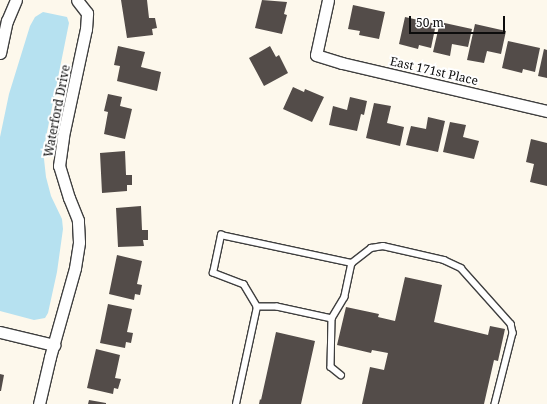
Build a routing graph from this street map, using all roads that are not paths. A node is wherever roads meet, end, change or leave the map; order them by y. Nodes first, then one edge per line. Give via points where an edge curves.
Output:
1 (16, 0) edge
2 (77, 0) edge
3 (328, 0) edge
4 (0, 53) edge
5 (547, 111) edge
6 (352, 263) junction
7 (257, 307) junction
8 (332, 319) junction
9 (0, 332) edge
10 (54, 345) junction
11 (341, 375) dead end
12 (39, 404) edge
13 (236, 404) edge
14 (495, 404) edge

1 - 4 street via 7,21
2 - 10 street, Waterford Drive via 87,13 86,29 59,166 78,220 80,242
3 - 5 street, East 171st Place via 316,55
6 - 7 lane via 221,234 213,273 244,285
6 - 8 lane via 345,297
6 - 14 lane via 372,248 383,246 444,260 461,268 511,324 512,333
7 - 8 lane via 278,307
7 - 13 lane
8 - 11 lane via 330,367
9 - 10 street
10 - 12 street, Waterford Drive

